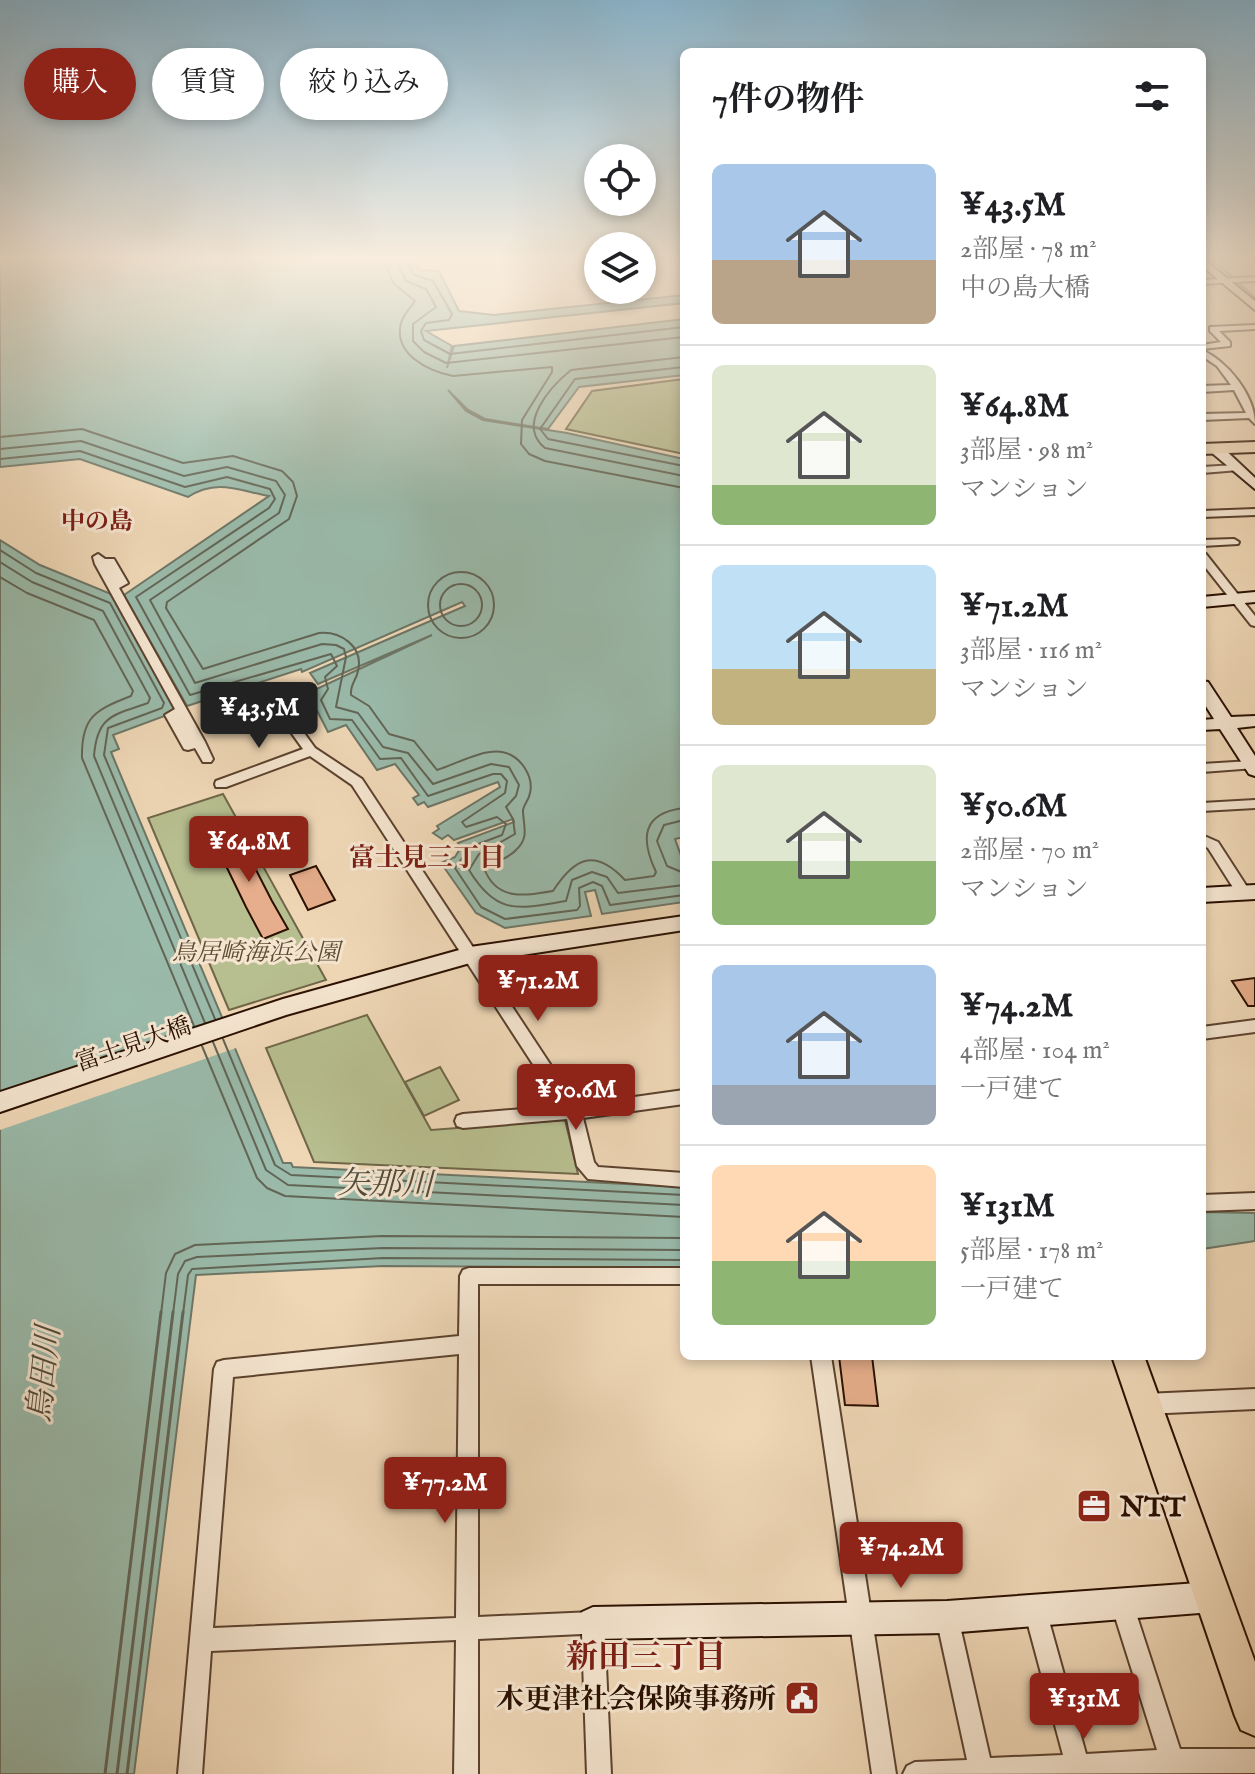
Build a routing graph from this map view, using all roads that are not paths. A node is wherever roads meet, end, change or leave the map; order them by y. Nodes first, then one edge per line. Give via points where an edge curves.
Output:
1 (1223, 340) edge
2 (1206, 349) edge
3 (1206, 353) edge
4 (1237, 387) junction
5 (1206, 388) edge
6 (1250, 398) edge
7 (1206, 417) edge
8 (1253, 418) edge
9 (1255, 447) edge
10 (1209, 449) edge
11 (1236, 468) junction
12 (1206, 470) edge
13 (1255, 485) edge
14 (1255, 512) edge
15 (1206, 514) edge
16 (1234, 542) dead end
17 (1206, 543) edge
18 (98, 557) dead end
19 (1206, 561) edge
20 (1255, 597) edge
21 (1235, 599) junction
22 (1206, 602) edge
23 (1255, 623) edge
24 (1206, 693) edge
25 (271, 696) dead end
26 (1255, 721) edge
27 (1223, 724) junction
28 (1206, 725) edge
29 (311, 751) junction
30 (207, 759) dead end
31 (1206, 768) edge
32 (1253, 768) edge
33 (221, 784) dead end
34 (1255, 804) edge
35 (1206, 807) edge
36 (1206, 842) edge
37 (1250, 893) edge
38 (1206, 895) edge
39 (680, 924) edge
40 (470, 955) junction
41 (282, 1014) junction
42 (1255, 1026) edge
43 (1206, 1032) edge
44 (680, 1098) edge
45 (0, 1102) edge
46 (573, 1112) junction
47 (0, 1117) edge
48 (463, 1121) dead end
49 (680, 1180) edge
50 (1255, 1201) edge
51 (1206, 1203) edge
52 (680, 1276) edge
53 (468, 1344) junction
54 (822, 1360) edge
55 (1129, 1360) edge
56 (1255, 1399) edge
57 (1145, 1404) junction
58 (1212, 1597) junction
59 (1122, 1604) junction
60 (1035, 1610) junction
61 (947, 1617) junction
62 (861, 1619) junction
63 (593, 1623) junction
64 (467, 1629) junction
65 (201, 1640) junction
66 (1255, 1716) edge
67 (1255, 1761) edge
68 (1174, 1768) edge
69 (1079, 1770) edge
70 (982, 1773) edge
71 (190, 1774) edge
72 (466, 1774) edge
73 (599, 1774) edge
74 (884, 1774) edge
75 (915, 1774) edge

1 - 2 street via 1227,344
3 - 4 street
4 - 5 street
4 - 6 street
6 - 8 street
7 - 8 street
9 - 10 main road
10 - 11 street
11 - 12 street
11 - 13 street
14 - 15 street
16 - 17 street
18 - 30 street via 103,566 108,576 114,586 123,583 110,561 100,564 199,742 188,746 171,715 182,711
19 - 21 street
20 - 21 street
21 - 22 street
21 - 23 street
24 - 27 street
25 - 29 street
26 - 27 street
27 - 28 street
27 - 32 street
29 - 33 street
29 - 40 street via 357,782
31 - 32 street
34 - 35 street
36 - 37 street
37 - 38 street
39 - 40 street
40 - 41 street
40 - 46 street
41 - 45 street, 富士見大橋
41 - 47 street, 富士見大橋
42 - 43 street
44 - 46 street
46 - 48 street
46 - 49 street via 586,1166 594,1174
50 - 51 street
52 - 53 street via 469,1276
53 - 64 street
53 - 65 street via 224,1369
54 - 62 street
55 - 57 main road
56 - 57 street
57 - 58 main road
58 - 59 street
58 - 66 main road
59 - 60 street
59 - 68 street
60 - 61 street
60 - 69 street
61 - 62 street
61 - 70 street
62 - 63 street
62 - 74 street
63 - 64 street
63 - 73 street
64 - 65 street
64 - 72 street
65 - 71 street
67 - 68 street
68 - 69 street
69 - 70 street
70 - 75 street

